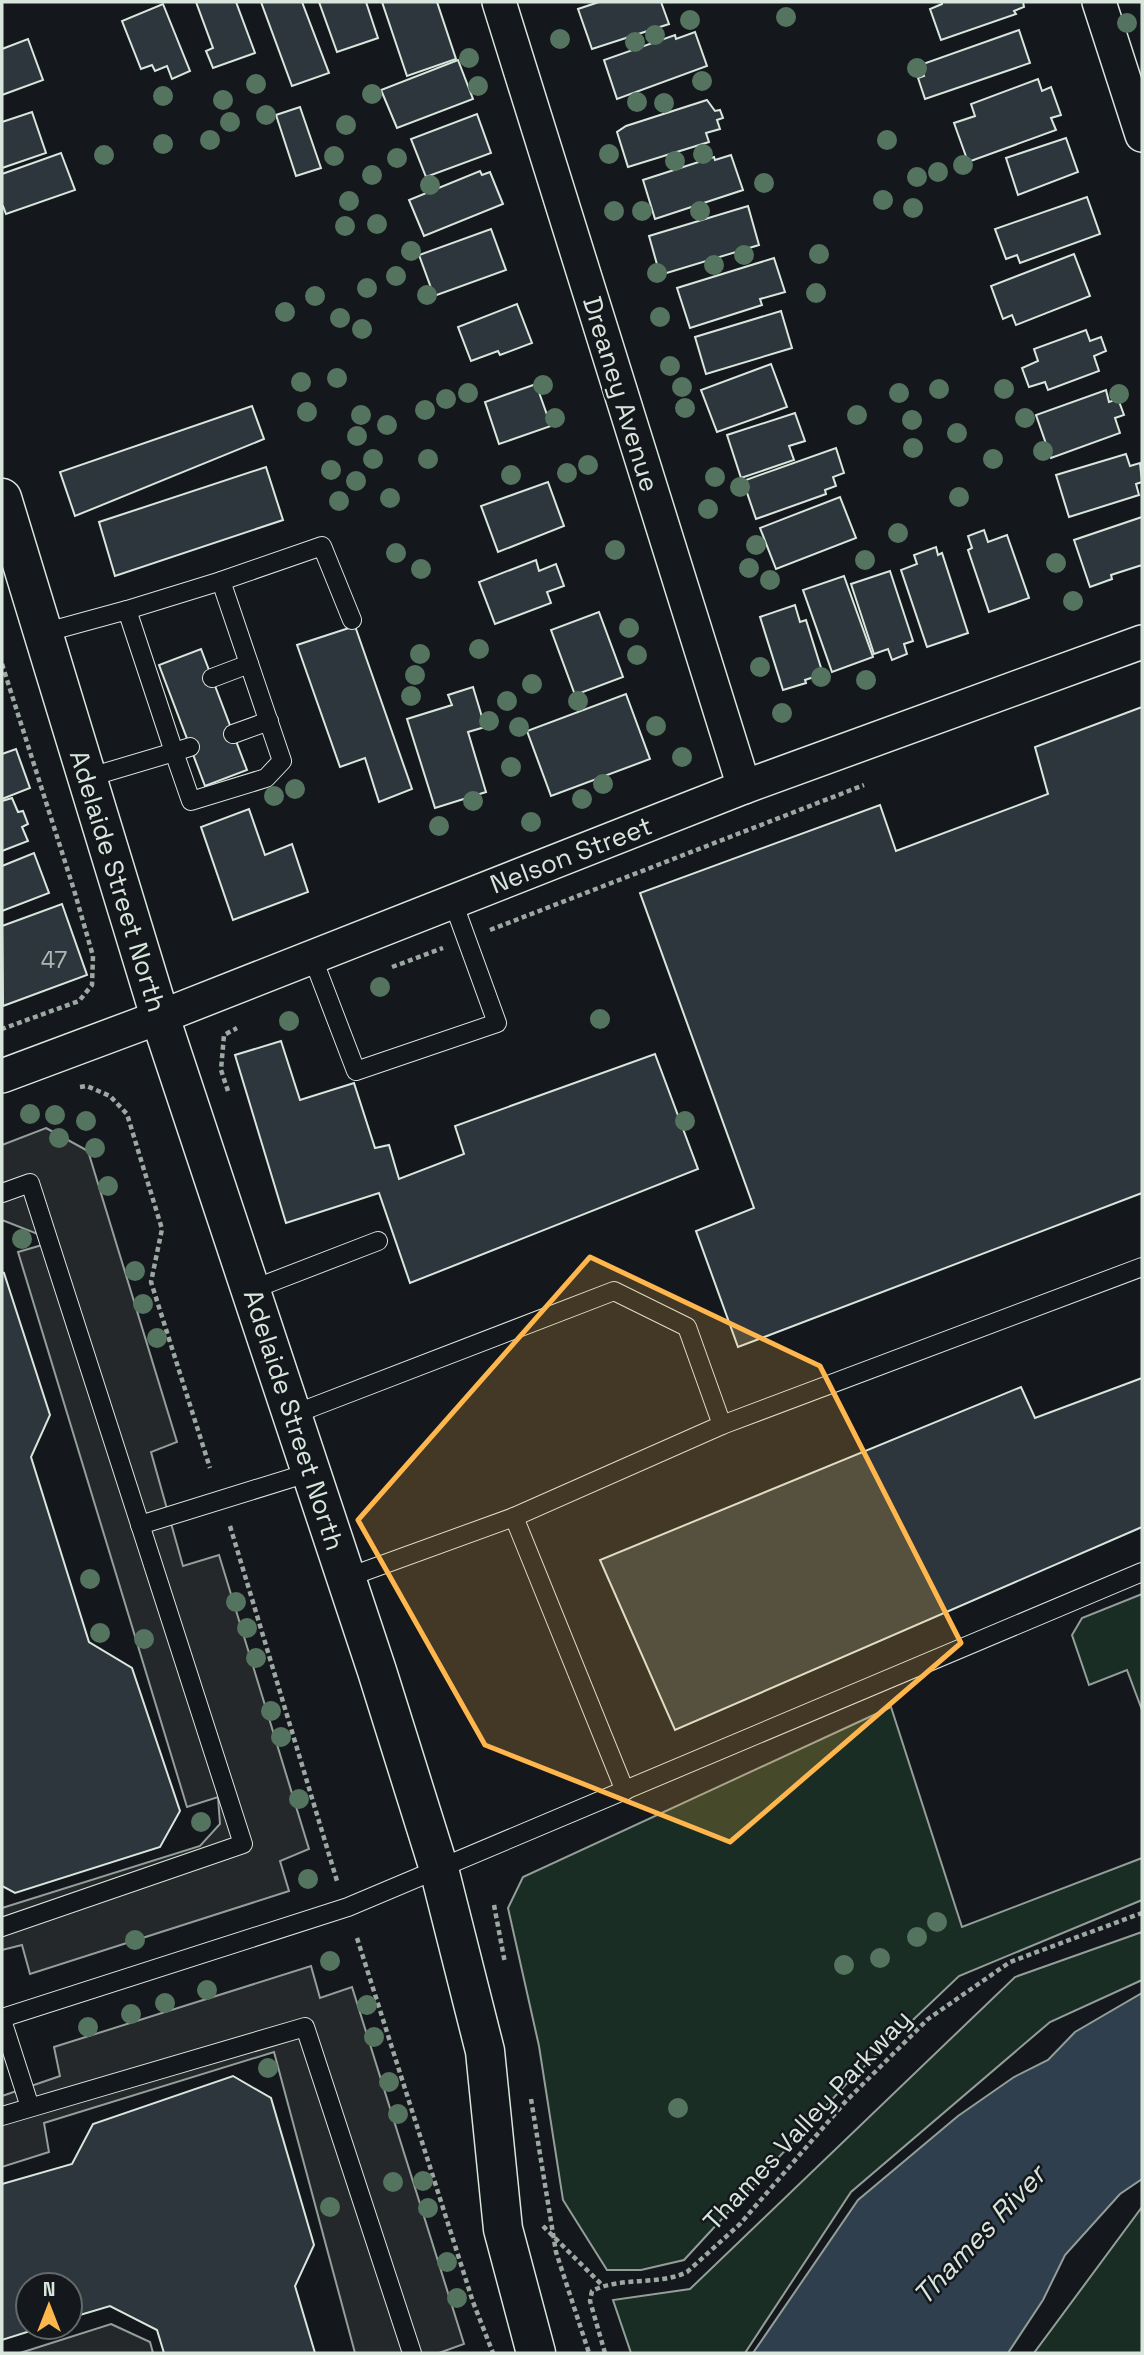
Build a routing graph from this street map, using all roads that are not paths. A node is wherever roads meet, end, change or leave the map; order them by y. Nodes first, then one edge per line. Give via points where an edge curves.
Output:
1 (499, 2) edge
2 (1099, 2) edge
3 (1142, 135) edge
4 (2, 498) edge
5 (221, 581) junction
6 (127, 610) junction
7 (352, 620) dead end
8 (43, 633) junction
9 (1142, 642) edge
10 (249, 664) junction
11 (212, 678) dead end
12 (269, 721) junction
13 (233, 734) dead end
14 (182, 750) junction
15 (87, 778) junction
16 (744, 787) junction
17 (453, 902) junction
18 (312, 956) junction
19 (160, 1017) junction
20 (2, 1076) edge
21 (2, 1193) edge
22 (378, 1241) dead end
23 (1142, 1267) edge
24 (251, 1290) junction
25 (292, 1415) junction
26 (722, 1425) junction
27 (311, 1472) junction
28 (514, 1517) junction
29 (140, 1525) junction
30 (1142, 1572) edge
31 (346, 1578) junction
32 (625, 1791) junction
33 (439, 1869) junction
34 (2, 1927) edge
35 (2, 2019) edge
36 (30, 2107) junction
37 (2, 2116) edge
38 (412, 2353) edge
39 (536, 2353) edge

1 - 16 street, Dreaney Avenue
2 - 3 street
4 - 8 main road, Adelaide Street North
5 - 6 lane
5 - 7 lane via 322,546
5 - 10 lane
6 - 8 lane
6 - 14 lane
8 - 15 main road, Adelaide Street North
9 - 16 street, Nelson Street
10 - 11 lane
10 - 12 lane
12 - 13 lane
12 - 14 lane via 282,761 265,778 191,801
14 - 15 lane
15 - 19 main road, Adelaide Street North
16 - 17 street, Nelson Street
17 - 18 street, Nelson Street
17 - 18 lane via 497,1023 356,1071
18 - 19 street, Nelson Street
19 - 20 street, Nelson Street
19 - 24 main road, Adelaide Street North
21 - 29 lane via 30,1183
22 - 24 lane
23 - 26 lane
24 - 25 main road, Adelaide Street North
25 - 26 lane via 614,1291 687,1327
25 - 27 main road, Adelaide Street North
26 - 28 lane
27 - 29 lane
27 - 31 main road, Adelaide Street North
28 - 31 lane
28 - 32 lane
29 - 34 lane via 243,1844
30 - 32 lane
31 - 33 main road, Adelaide Street North
32 - 33 lane
33 - 35 lane via 348,1907
33 - 39 main road, Adelaide Street North via 485,2051 503,2229
35 - 36 lane
36 - 37 lane
36 - 38 lane via 305,2027

